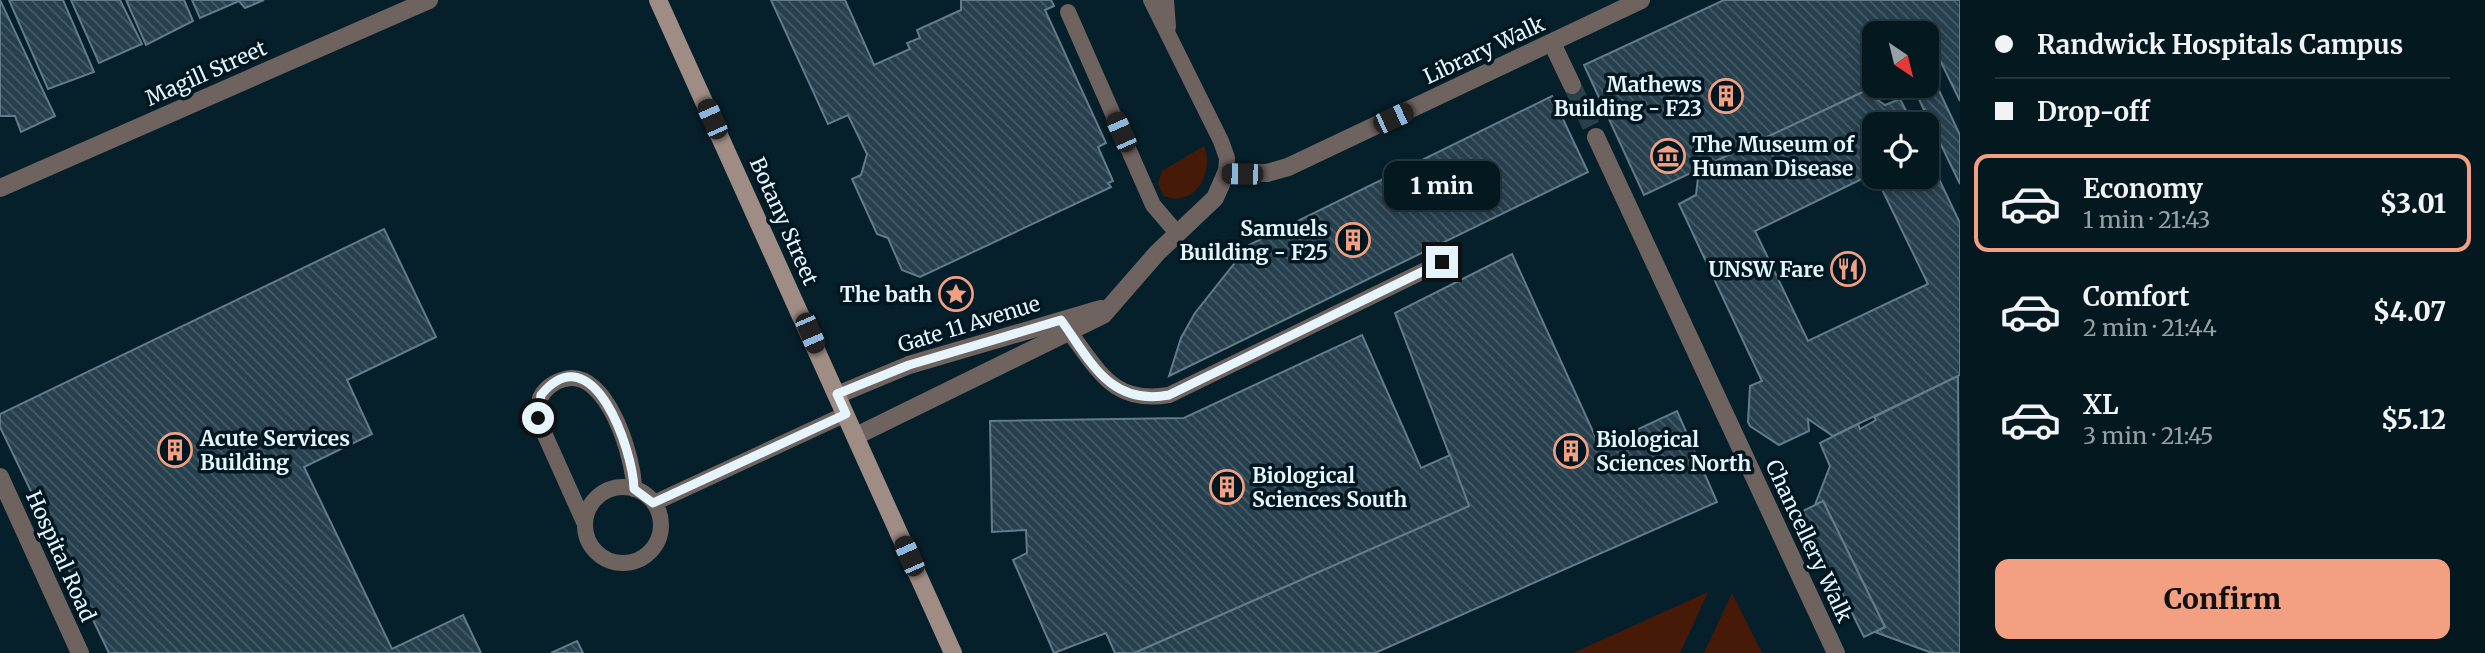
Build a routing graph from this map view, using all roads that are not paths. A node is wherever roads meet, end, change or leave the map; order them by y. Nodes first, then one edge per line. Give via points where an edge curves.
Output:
1 (429, 0) edge
2 (658, 0) edge
3 (1151, 0) edge
4 (1166, 0) edge
5 (1641, 0) edge
6 (1068, 12) dead end
7 (1168, 33) junction
8 (1552, 44) junction
9 (1572, 85) tunnel mouth
10 (1596, 137) tunnel mouth
11 (1226, 173) junction
12 (0, 188) edge
13 (1177, 233) junction
14 (1442, 262) dead end
15 (1066, 327) junction
16 (837, 394) junction
17 (846, 414) junction
18 (856, 436) junction
19 (0, 477) edge
20 (634, 489) junction
21 (653, 503) junction
22 (584, 523) junction
23 (80, 653) edge
24 (953, 653) edge
25 (1836, 653) edge

1 - 12 street, Magill Street
2 - 16 street, Botany Street
3 - 7 lane
4 - 7 lane
5 - 8 street, Library Walk
6 - 13 lane via 1153,205
7 - 11 lane via 1221,141
8 - 9 street
8 - 11 street, Library Walk via 1288,167 1267,173
10 - 25 street, Chancellery Walk
11 - 13 street, Gate 11 Avenue via 1215,198
13 - 15 street, Gate 11 Avenue via 1103,315
14 - 15 lane via 1169,395 1131,395 1114,388
15 - 16 street, Gate 11 Avenue via 909,365
15 - 18 street, Gate 11 Avenue
16 - 17 street, Botany Street
17 - 18 street, Botany Street
17 - 21 lane
18 - 24 street, Botany Street
19 - 23 street, Hospital Road
20 - 21 lane
20 - 22 lane via 615,488 601,494 588,508
20 - 22 lane via 631,458 598,390 580,378 554,383 540,398 540,424
21 - 22 lane via 660,519 659,537 650,552 629,563 606,560 596,553

